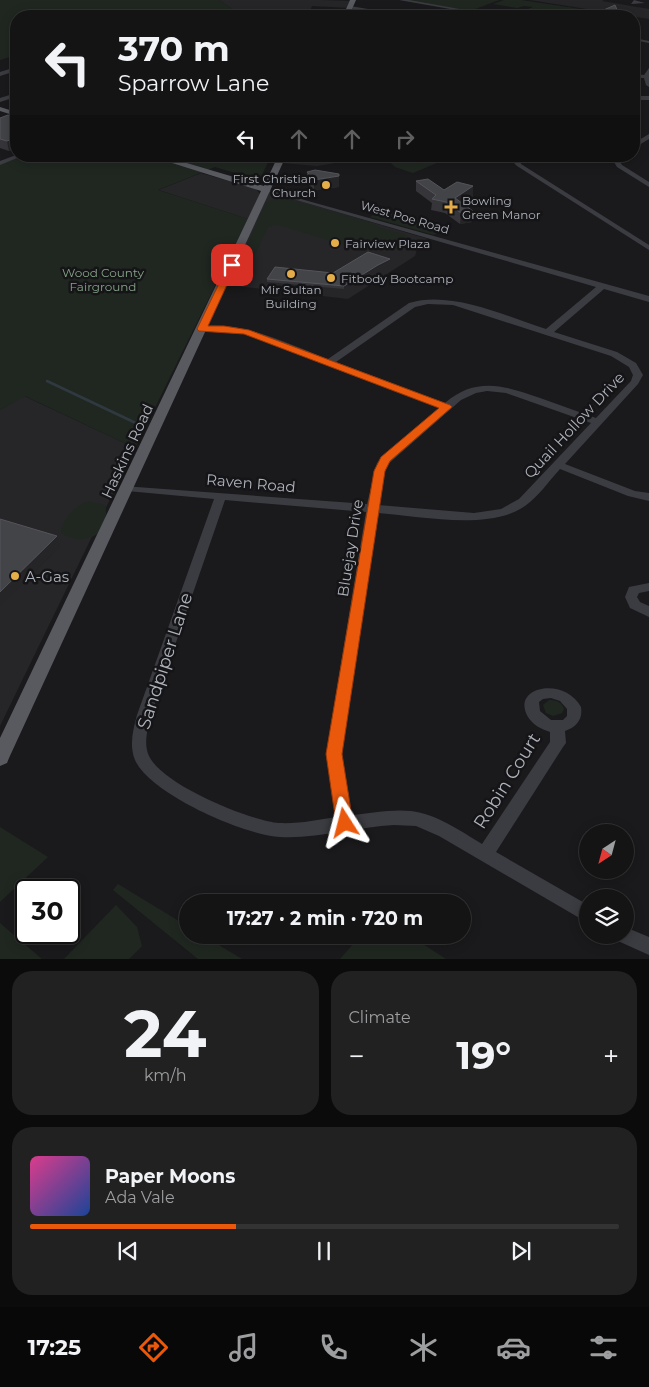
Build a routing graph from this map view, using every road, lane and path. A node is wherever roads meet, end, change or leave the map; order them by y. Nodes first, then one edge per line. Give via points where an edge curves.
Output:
1 (353, 0) edge
2 (401, 0) edge
3 (415, 2) junction
4 (350, 6) junction
5 (405, 6) dead end
6 (398, 9) dead end
7 (348, 10) edge
8 (370, 10) edge
9 (395, 10) edge
10 (462, 10) edge
11 (649, 70) edge
12 (648, 77) edge
13 (649, 85) edge
14 (174, 162) edge
15 (279, 162) edge
16 (517, 162) edge
17 (616, 162) edge
18 (649, 185) edge
19 (267, 190) junction
20 (649, 248) edge
21 (602, 286) junction
22 (649, 299) edge
23 (202, 329) junction
24 (547, 333) junction
25 (329, 363) junction
26 (447, 407) junction
27 (598, 422) junction
28 (558, 465) junction
29 (127, 488) junction
30 (221, 496) junction
31 (649, 497) edge
32 (372, 508) junction
33 (649, 587) edge
34 (649, 612) edge
35 (557, 727) dead end
36 (0, 758) edge
37 (345, 823) junction
38 (485, 854) junction
39 (579, 910) edge
40 (634, 939) edge
41 (649, 946) edge

1 - 4 main road
2 - 3 street
3 - 5 street
3 - 10 street
4 - 7 main road
4 - 8 street
6 - 9 street
11 - 12 street
12 - 13 street
14 - 19 main road, West Poe Road
15 - 19 main road, Haskins Road
16 - 20 street
17 - 18 street
19 - 21 street, West Poe Road
19 - 23 main road, Haskins Road
21 - 22 street, West Poe Road
21 - 24 street
23 - 25 street via 246,332
23 - 29 main road, Haskins Road
24 - 25 street, Quail Hollow Drive via 455,303 428,301 402,311
24 - 27 street, Quail Hollow Drive via 614,354 636,368 635,382
25 - 26 street
26 - 27 street, Bluejay Drive via 468,391 500,389
26 - 32 street, Bluejay Drive via 385,460 379,471
27 - 28 street, Quail Hollow Drive
28 - 31 street via 632,494
28 - 32 street, Quail Hollow Drive via 523,502 494,516
29 - 30 street, Raven Road
29 - 36 main road, Haskins Road
30 - 32 street, Raven Road
30 - 37 street, Sandpiper Lane via 144,715 139,748 143,760 172,786 228,817 255,826 279,830
32 - 37 street, Bluejay Drive via 334,754
33 - 34 street via 634,590 631,597 635,606
35 - 38 street, Robin Court via 558,743
37 - 38 street, Sandpiper Lane via 385,818 414,819 444,830
38 - 39 street, Sandpiper Lane
40 - 41 street

